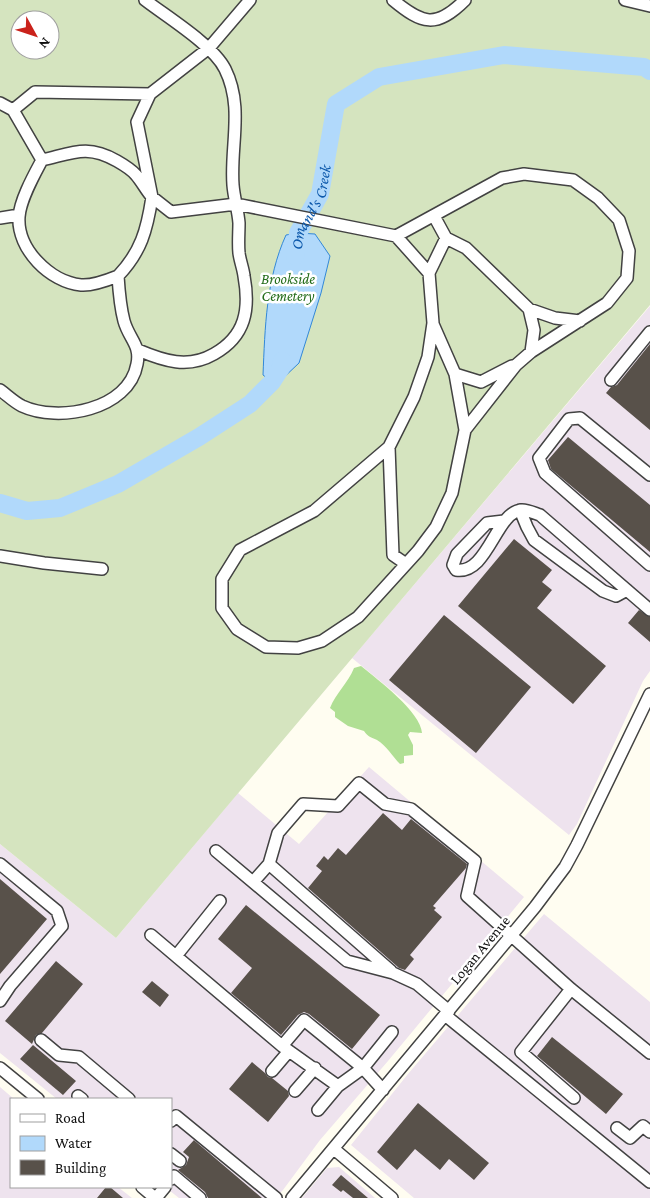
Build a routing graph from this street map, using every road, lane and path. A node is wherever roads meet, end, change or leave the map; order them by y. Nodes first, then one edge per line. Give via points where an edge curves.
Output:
1 (145, 0) edge
2 (250, 0) edge
3 (393, 0) edge
4 (465, 0) edge
5 (625, 0) edge
6 (650, 6) edge
7 (209, 48) junction
8 (150, 94) junction
9 (0, 103) edge
10 (13, 110) junction
11 (42, 160) junction
12 (152, 197) junction
13 (236, 204) junction
14 (19, 215) junction
15 (434, 216) junction
16 (0, 218) edge
17 (396, 236) junction
18 (446, 238) junction
19 (428, 273) junction
20 (118, 276) junction
21 (529, 309) junction
22 (580, 321) junction
23 (433, 324) junction
24 (650, 332) edge
25 (138, 350) junction
26 (530, 352) junction
27 (516, 365) junction
28 (455, 374) junction
29 (611, 380) dead end
30 (0, 390) edge
31 (465, 430) junction
32 (389, 447) junction
33 (650, 475) edge
34 (520, 510) junction
35 (504, 521) junction
36 (0, 556) edge
37 (406, 564) junction
38 (650, 565) edge
39 (102, 569) dead end
40 (627, 590) junction
41 (650, 610) edge
42 (650, 694) edge
43 (216, 851) dead end
44 (0, 864) edge
45 (268, 864) junction
46 (253, 882) junction
47 (220, 901) dead end
48 (151, 935) dead end
49 (511, 936) junction
50 (176, 956) junction
51 (393, 973) junction
52 (571, 989) junction
53 (0, 1001) edge
54 (447, 1013) junction
55 (392, 1032) dead end
56 (41, 1040) dead end
57 (286, 1048) junction
58 (650, 1053) edge
59 (0, 1068) edge
60 (315, 1068) junction
61 (362, 1068) junction
62 (272, 1071) dead end
63 (338, 1086) junction
64 (383, 1090) junction
65 (295, 1091) dead end
66 (37, 1098) edge
67 (128, 1098) edge
68 (574, 1098) dead end
69 (318, 1110) dead end
70 (172, 1120) edge
71 (648, 1126) edge
72 (617, 1128) dead end
73 (334, 1149) junction
74 (172, 1178) edge
75 (650, 1182) edge
76 (143, 1188) edge
77 (164, 1188) edge
78 (156, 1198) edge
79 (200, 1198) edge
80 (276, 1198) edge
81 (292, 1198) edge
82 (392, 1198) edge

1 - 7 street
2 - 7 street
3 - 4 street via 422,20 442,18
5 - 6 street
7 - 8 street
7 - 13 street via 225,69 233,95 236,131 232,170
8 - 10 street via 35,92
8 - 12 street via 137,122
9 - 10 street
10 - 11 street
11 - 12 street via 89,150 99,152 129,169
11 - 14 street
12 - 13 street via 171,212
12 - 20 street via 139,250
13 - 17 street
13 - 25 street via 247,307 239,331 221,350 195,362 158,359
14 - 16 street
14 - 20 street via 30,252 35,260 55,275 82,285
15 - 17 street
15 - 18 street
15 - 22 street via 502,178 524,174 573,180 598,198 619,220 630,251 627,278 607,303
17 - 19 street
18 - 19 street
18 - 21 street via 466,248
19 - 23 street
20 - 25 street via 120,308
21 - 22 street via 555,318
21 - 26 street via 534,330
22 - 26 street
23 - 28 street
23 - 32 street via 428,357 414,397
24 - 29 street
25 - 30 street via 131,382 119,396 88,409 72,412 34,410 21,406
26 - 27 street
27 - 28 street via 481,382
27 - 31 street
28 - 31 street
31 - 37 street via 452,493 436,527
32 - 37 street via 393,555
32 - 37 street via 314,511 240,550 222,579 222,608 237,629 266,647 298,648 322,641 358,617
33 - 38 street via 580,418 569,419 539,458 545,473
34 - 35 street
34 - 40 street via 540,515
34 - 40 street via 534,540 603,591 616,596
35 - 35 street via 481,558 471,566 456,570 453,565 458,554 487,523
36 - 39 street
40 - 41 street
42 - 49 street, Logan Avenue via 565,867
43 - 46 street
44 - 53 street via 58,910 62,926
45 - 46 street
45 - 49 street via 278,832 302,804 338,806 358,782 385,804 412,809 475,861 467,896
45 - 51 street
46 - 51 street via 348,961
47 - 50 street
48 - 50 street
49 - 52 street
49 - 54 street, Logan Avenue
50 - 57 street
51 - 54 street via 417,984
52 - 58 street
52 - 68 street via 521,1052
54 - 64 street, Logan Avenue
54 - 75 street
55 - 61 street
56 - 67 street via 59,1055 79,1056
57 - 60 street
57 - 61 street via 304,1020
57 - 62 street
59 - 66 street
60 - 63 street
60 - 65 street
61 - 63 street
61 - 64 street
63 - 69 street
64 - 73 street, Logan Avenue
70 - 80 street via 176,1116
71 - 72 street via 630,1138
73 - 81 street, Logan Avenue
73 - 82 street
74 - 79 street via 174,1176
76 - 78 street
77 - 78 street

